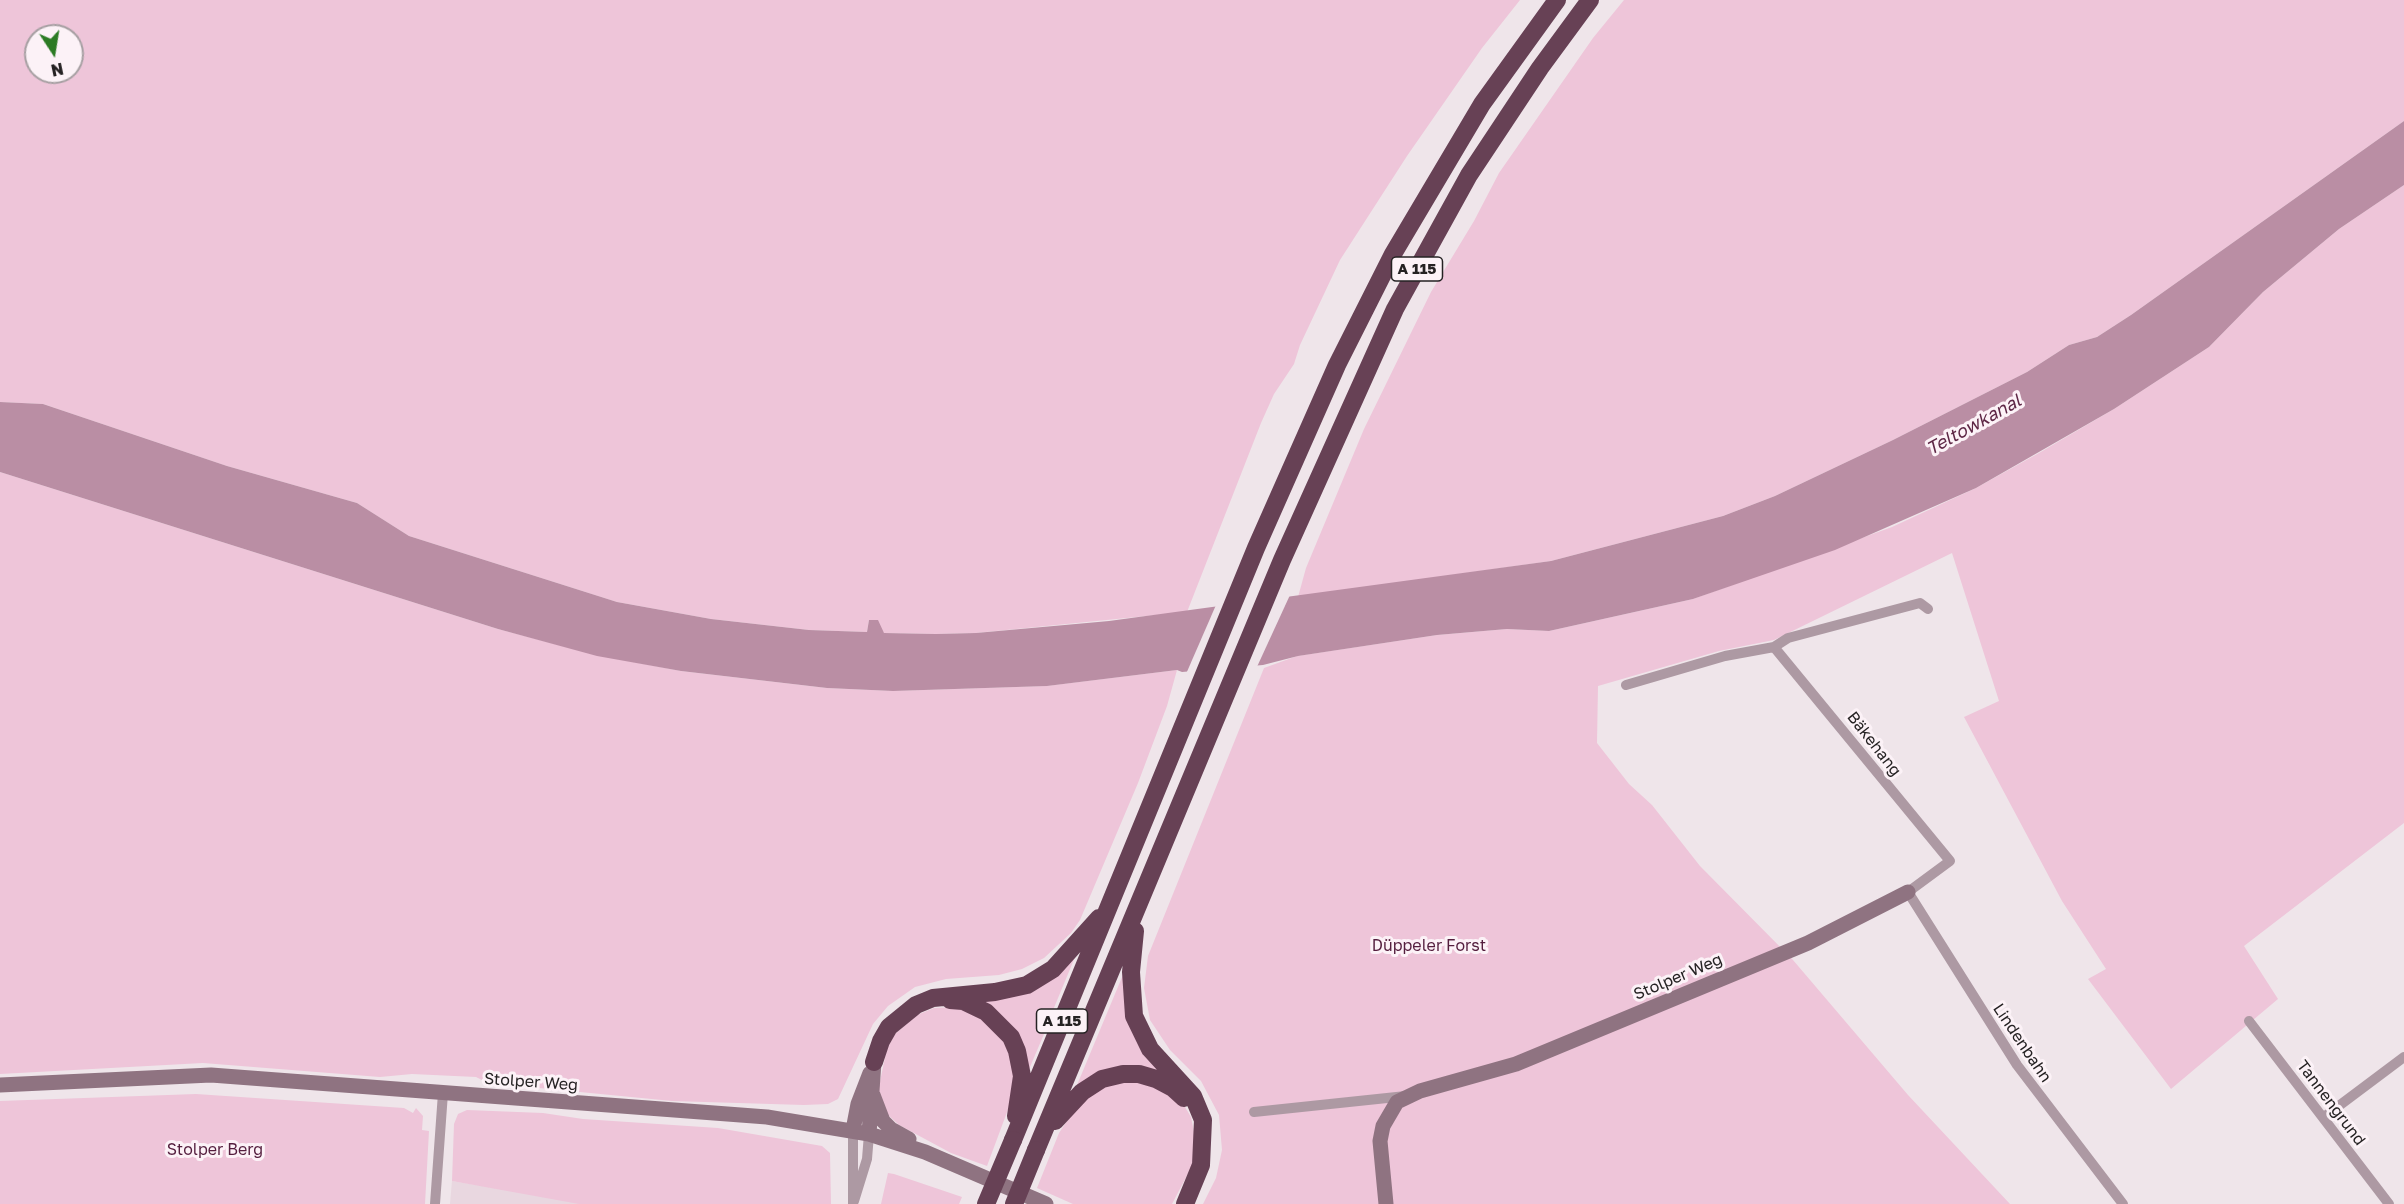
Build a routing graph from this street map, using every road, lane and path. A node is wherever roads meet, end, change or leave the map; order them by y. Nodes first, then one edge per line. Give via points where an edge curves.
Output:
1 (1557, 0) edge
2 (1590, 0) edge
3 (1928, 609) dead end
4 (1774, 646) junction
5 (1626, 685) dead end
6 (1950, 861) joint
7 (1908, 892) junction
8 (1112, 902) junction
9 (1137, 912) junction
10 (933, 998) junction
11 (2249, 1021) dead end
12 (2404, 1057) edge
13 (874, 1062) junction
14 (0, 1085) edge
15 (443, 1093) junction
16 (873, 1095) junction
17 (1407, 1096) junction
18 (1254, 1112) dead end
19 (2324, 1117) junction
20 (1203, 1120) junction
21 (853, 1130) junction
22 (869, 1134) junction
23 (1013, 1140) junction
24 (1039, 1144) junction
25 (925, 1152) junction
26 (1185, 1200) edge
27 (435, 1204) edge
28 (986, 1204) edge
29 (1014, 1204) edge
30 (1046, 1204) edge
31 (1386, 1204) edge
32 (2123, 1204) edge
33 (2389, 1204) edge

1 - 8 highway, A 115 via 1482,104 1393,254 1337,365 1256,548
2 - 9 highway, A 115 via 1504,122 1440,225 1391,319 1282,560
3 - 4 street via 1920,603 1788,638
4 - 5 street
4 - 6 street, Bäkehang
6 - 7 street, Stolper Weg
7 - 17 street, Stolper Weg via 1849,925 1516,1064
7 - 32 street, Lindenbahn via 2017,1065
8 - 10 highway via 1072,951 1027,985
8 - 23 highway, A 115
9 - 20 highway via 1131,972 1134,1016 1150,1049 1193,1096
9 - 24 highway, A 115
10 - 13 highway via 916,1005 890,1027
10 - 23 highway via 963,1001 986,1012 1011,1037 1022,1076
11 - 19 street, Tannengrund
12 - 19 street
13 - 16 street
13 - 21 street
14 - 15 street, Stolper Weg via 211,1075
15 - 21 street, Stolper Weg via 745,1115
15 - 27 street
16 - 22 street
16 - 25 street via 883,1121 918,1143
17 - 18 street, Stolper Weg
17 - 31 street via 1397,1102 1383,1126 1381,1162
19 - 33 street, Tannengrund
20 - 24 highway via 1173,1088 1139,1074 1123,1074 1102,1079 1082,1092 1067,1105
20 - 26 highway via 1201,1165
21 - 22 street, Stolper Weg
21 - 22 street via 853,1204 867,1159
22 - 25 street, Stolper Weg
23 - 28 highway, A 115, bridge
24 - 29 highway, A 115, bridge
25 - 30 street, Stolper Weg

